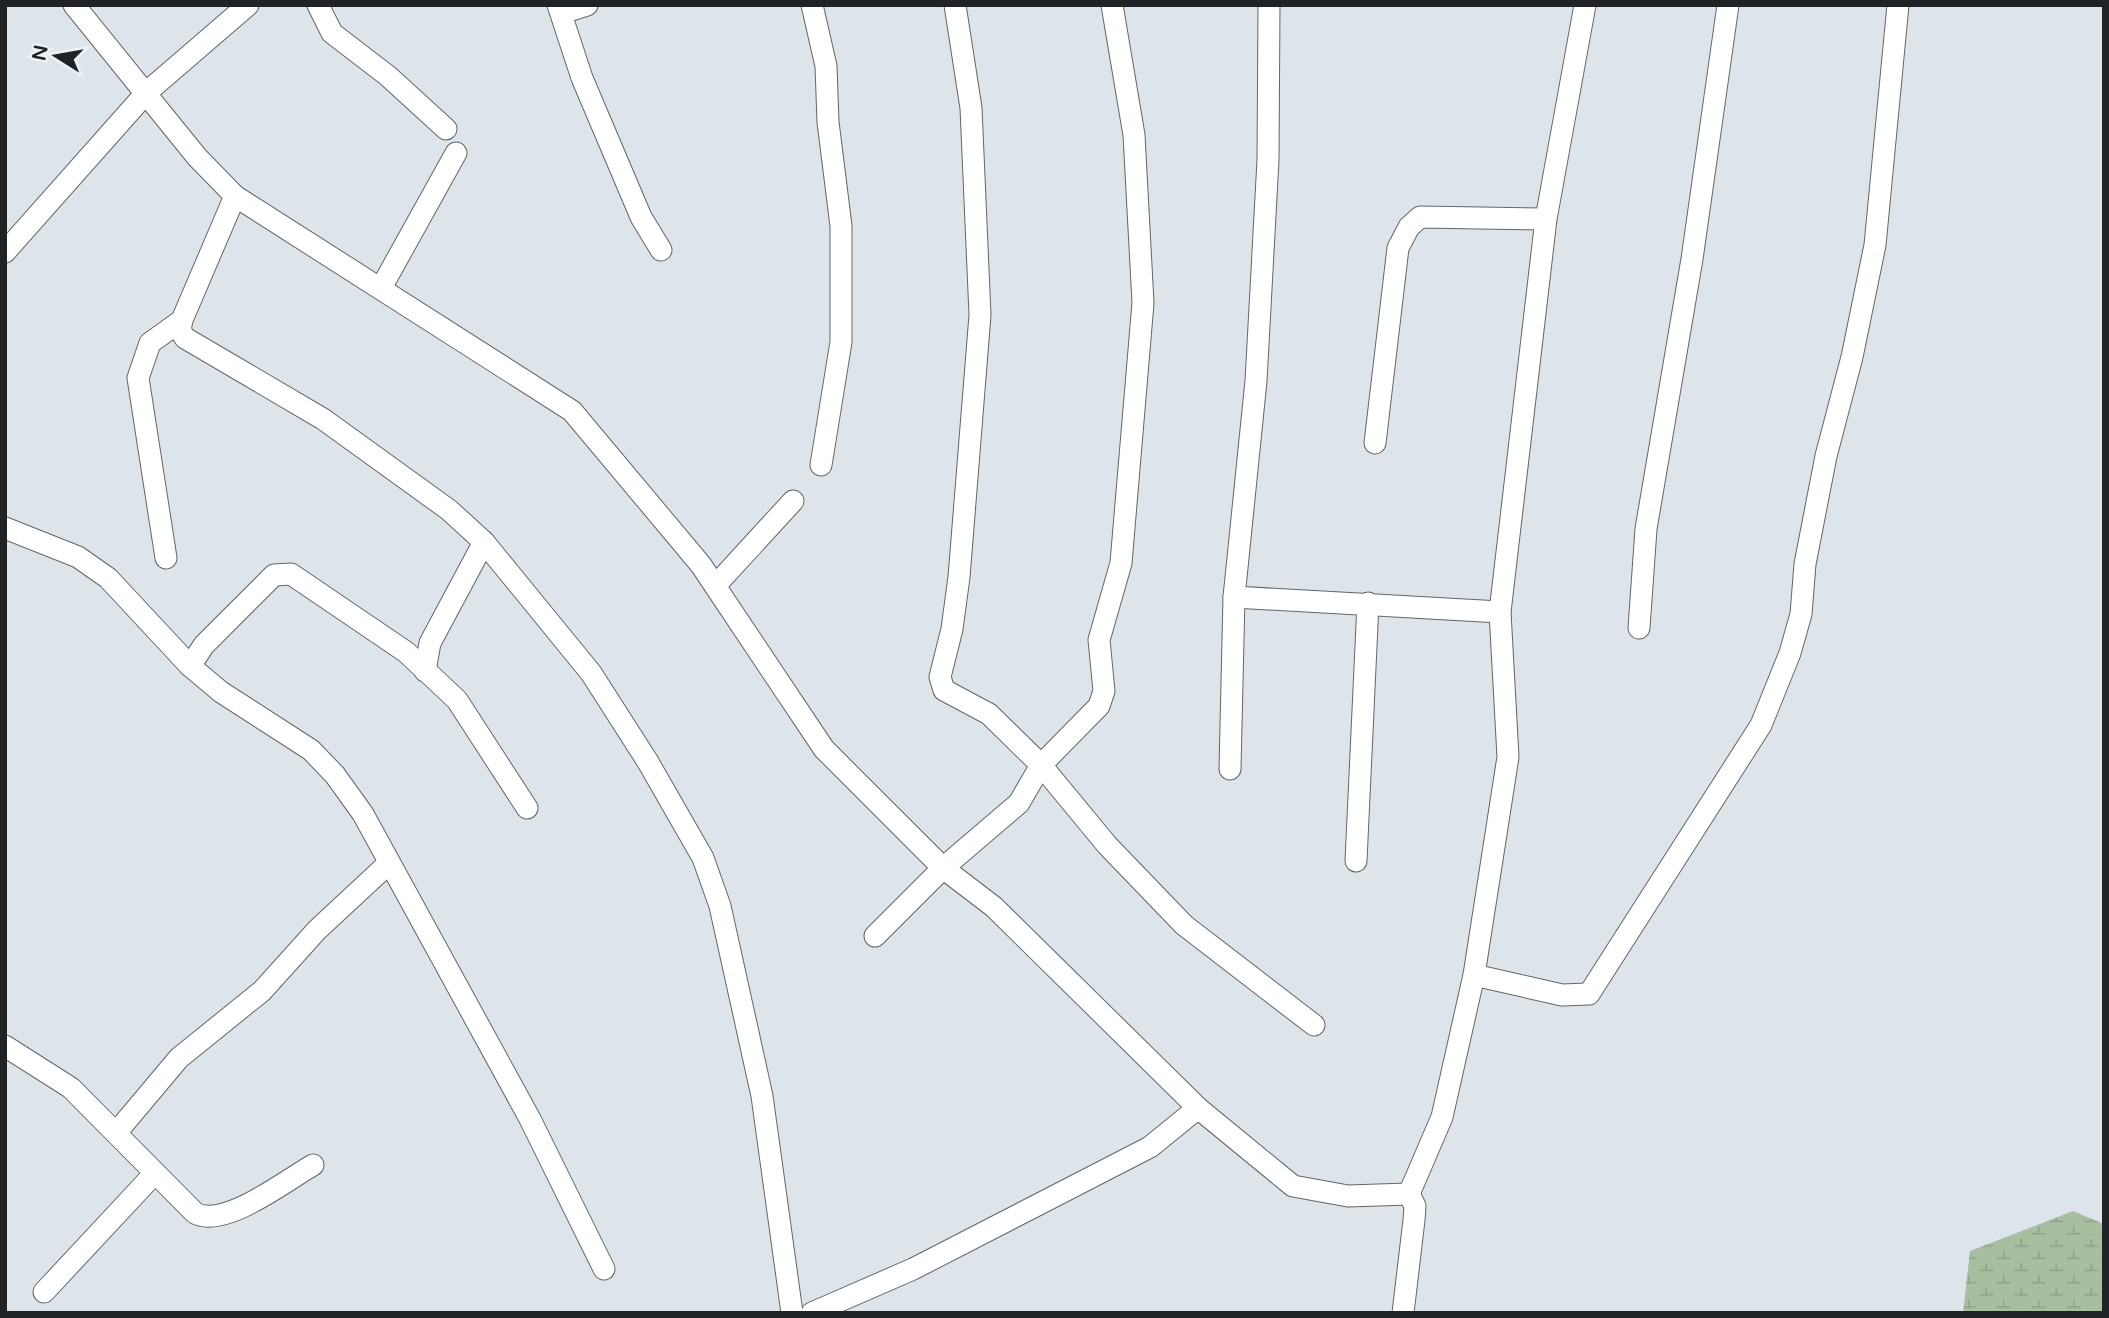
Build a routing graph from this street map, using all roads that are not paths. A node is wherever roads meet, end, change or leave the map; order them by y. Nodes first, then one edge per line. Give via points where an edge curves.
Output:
1 (74, 5) edge
2 (248, 5) edge
3 (318, 5) edge
4 (587, 5) edge
5 (812, 5) edge
6 (956, 5) edge
7 (1112, 5) edge
8 (1269, 5) edge
9 (1585, 5) edge
10 (1728, 5) edge
11 (1898, 5) edge
12 (560, 9) edge
13 (147, 92) junction
14 (446, 129) dead end
15 (456, 153) dead end
16 (235, 196) junction
17 (1546, 219) junction
18 (9, 238) edge
19 (661, 250) dead end
20 (381, 288) junction
21 (182, 320) junction
22 (1376, 443) dead end
23 (821, 465) dead end
24 (793, 501) dead end
25 (5, 528) edge
26 (484, 542) junction
27 (166, 558) dead end
28 (715, 586) junction
29 (1234, 597) junction
30 (1368, 603) junction
31 (1500, 612) junction
32 (1639, 628) dead end
33 (190, 666) junction
34 (425, 671) junction
35 (1041, 765) junction
36 (1230, 769) dead end
37 (527, 808) dead end
38 (1356, 861) dead end
39 (388, 864) junction
40 (943, 868) junction
41 (875, 936) dead end
42 (1474, 975) junction
43 (1314, 1025) dead end
44 (5, 1046) edge
45 (1198, 1108) junction
46 (116, 1133) junction
47 (313, 1165) dead end
48 (155, 1173) junction
49 (1409, 1194) junction
50 (604, 1269) dead end
51 (44, 1292) dead end
52 (792, 1313) edge
53 (812, 1313) edge
54 (1403, 1313) edge

1 - 13 street
2 - 13 street
3 - 14 street via 332,33
4 - 12 street
5 - 23 street via 825,66 841,226 841,342
6 - 35 street via 971,108 980,315 959,577 940,677 944,690 989,714
7 - 35 street via 1134,135 1143,303 1121,563 1099,640 1104,691 1099,706
8 - 29 street via 1268,160 1257,368
9 - 17 street
10 - 32 street via 1692,259 1646,529
11 - 42 street via 1875,245 1826,456 1805,564 1801,614 1761,725 1589,993 1562,995
12 - 19 street via 582,78 641,217
13 - 16 street via 197,157
13 - 18 street
15 - 20 street
16 - 20 street
16 - 21 street
17 - 22 street via 1420,217 1409,228 1398,248
17 - 31 street
20 - 28 street via 572,411
21 - 26 street via 180,330 186,338 323,419 449,510
21 - 27 street via 150,342 138,379
24 - 28 street
25 - 33 street via 78,556 108,578
26 - 34 street via 430,643
26 - 52 street via 591,673 703,858 719,906 762,1096
28 - 40 street via 824,749
29 - 30 street
29 - 36 street
30 - 31 street
30 - 38 street
31 - 42 street via 1508,757
33 - 34 street via 204,645 256,592 283,572 396,645
33 - 39 street via 221,692 311,750 363,814
34 - 37 street via 457,700
35 - 40 street via 1018,803
35 - 43 street via 1107,845 1184,925
39 - 46 street via 317,930 262,991 179,1058
39 - 50 street via 530,1119
40 - 41 street
40 - 45 street via 994,907
42 - 49 street via 1443,1117
44 - 46 street via 71,1088
45 - 49 street via 1293,1186 1348,1196
45 - 53 street via 1150,1147 913,1269
46 - 48 street
47 - 48 street via 229,1214 204,1218
48 - 51 street
49 - 54 street via 1415,1206

